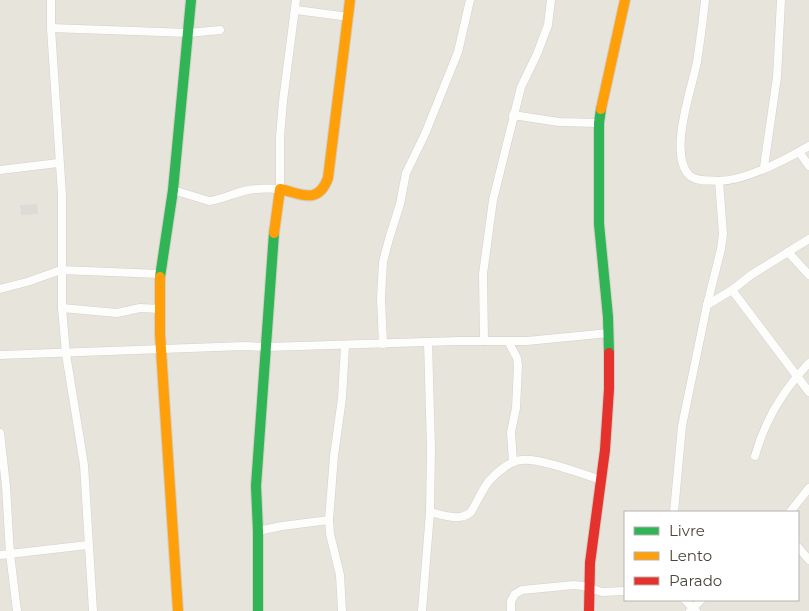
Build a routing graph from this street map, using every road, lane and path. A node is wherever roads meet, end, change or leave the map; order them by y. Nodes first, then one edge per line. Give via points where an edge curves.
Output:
1 (51, 0) edge
2 (191, 0) edge
3 (296, 0) edge
4 (350, 0) edge
5 (470, 0) edge
6 (551, 0) edge
7 (625, 0) edge
8 (704, 0) edge
9 (781, 0) edge
10 (296, 10) junction
11 (349, 17) junction
12 (51, 28) junction
13 (220, 30) dead end
14 (189, 33) junction
15 (513, 115) junction
16 (599, 123) junction
17 (809, 146) edge
18 (799, 152) junction
19 (58, 163) junction
20 (809, 166) edge
21 (764, 168) junction
22 (0, 170) edge
23 (719, 181) junction
24 (280, 189) junction
25 (173, 190) junction
26 (809, 239) edge
27 (788, 252) junction
28 (61, 270) junction
29 (160, 274) junction
30 (809, 275) edge
31 (0, 289) edge
32 (732, 290) junction
33 (707, 305) junction
34 (62, 308) junction
35 (160, 309) junction
36 (609, 333) junction
37 (484, 341) junction
38 (508, 341) junction
39 (428, 342) junction
40 (383, 344) junction
41 (345, 346) junction
42 (267, 347) junction
43 (162, 350) junction
44 (66, 354) junction
45 (0, 355) edge
46 (809, 363) edge
47 (797, 375) junction
48 (809, 392) edge
49 (0, 433) edge
50 (755, 456) dead end
51 (513, 462) junction
52 (601, 480) junction
53 (809, 488) edge
54 (674, 511) edge
55 (791, 511) edge
56 (430, 512) junction
57 (329, 520) junction
58 (258, 531) junction
59 (88, 545) junction
60 (799, 548) edge
61 (10, 554) junction
62 (0, 555) edge
63 (809, 560) edge
64 (590, 589) junction
65 (624, 592) edge
66 (17, 611) edge
67 (93, 611) edge
68 (178, 611) edge
69 (258, 611) edge
70 (342, 611) edge
71 (422, 611) edge
72 (510, 611) edge
73 (589, 611) edge

1 - 12 street
2 - 14 street
3 - 10 street
4 - 11 street
5 - 40 street via 458,52 406,173 383,262
6 - 15 street via 548,25 521,86
7 - 16 street
8 - 23 street via 701,37 680,145 689,175 701,180
9 - 21 street via 776,77
10 - 11 street
10 - 24 street via 283,101
11 - 24 street via 332,152 324,189 310,196
12 - 14 street
12 - 19 street
13 - 14 street
14 - 25 street
15 - 16 street via 559,122
15 - 37 street via 493,200 483,274
16 - 36 street via 599,224
17 - 18 street
18 - 20 street
18 - 21 street
19 - 22 street
19 - 28 street via 62,195
21 - 23 street via 738,179
23 - 33 street via 723,234
24 - 25 street via 244,191 214,201
24 - 42 street via 272,239
25 - 29 street
26 - 27 street
27 - 30 street
27 - 32 street
28 - 29 street
28 - 31 street
28 - 34 street
29 - 35 street
32 - 33 street
32 - 47 street
33 - 54 street via 682,426
34 - 35 street via 117,313 140,308
34 - 44 street
35 - 43 street
36 - 38 street
36 - 52 street via 609,389
37 - 38 street
37 - 39 street
38 - 51 street via 518,366 511,432
39 - 40 street
39 - 56 street
40 - 41 street
41 - 42 street
41 - 57 street
42 - 43 street
42 - 58 street via 256,486
43 - 44 street
43 - 68 street
44 - 45 street
44 - 59 street via 84,465
46 - 47 street
47 - 48 street
47 - 50 street via 771,414
49 - 61 street
51 - 52 street via 528,460
51 - 56 street via 490,479 466,516 461,518
52 - 64 street via 591,554
53 - 55 street
56 - 71 street
57 - 58 street
57 - 70 street via 340,575
58 - 69 street
59 - 61 street
59 - 67 street
60 - 63 street
61 - 62 street
61 - 66 street
64 - 65 street
64 - 72 street via 574,585 522,590 515,594
64 - 73 street

